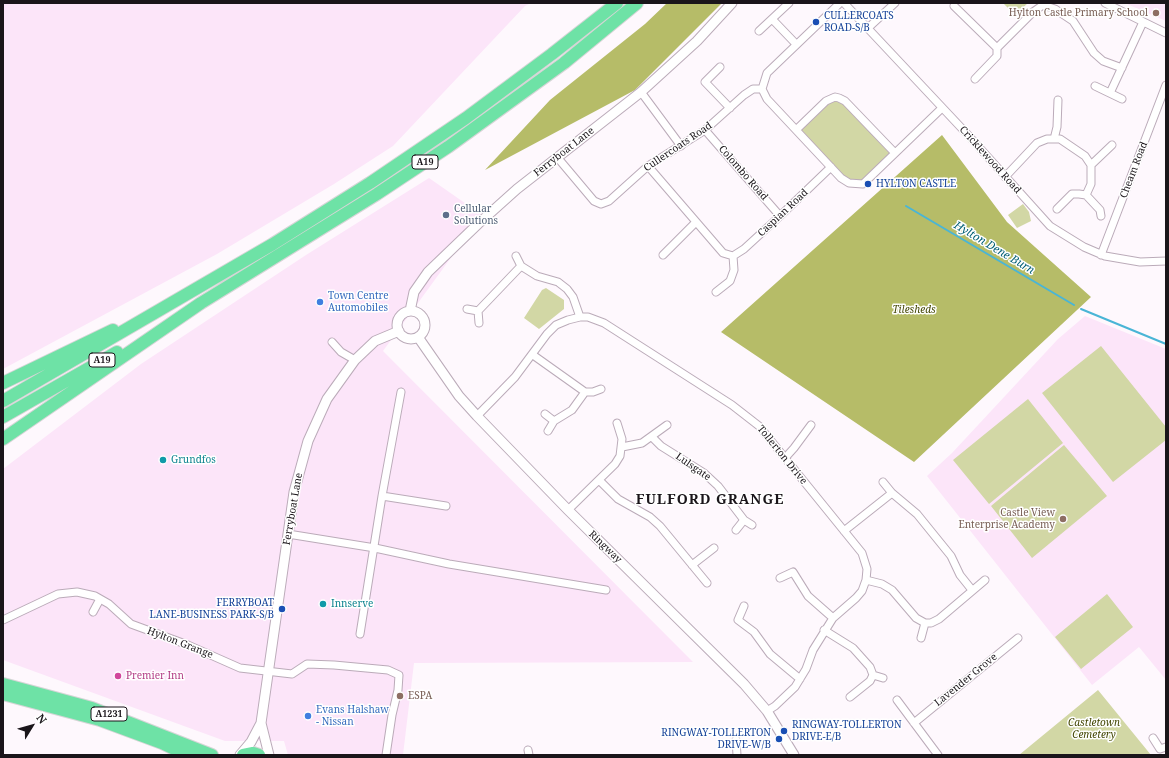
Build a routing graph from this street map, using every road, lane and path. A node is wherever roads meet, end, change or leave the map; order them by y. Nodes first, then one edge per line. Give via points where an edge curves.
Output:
1 (617, 3) edge
2 (637, 3) edge
3 (732, 3) edge
4 (789, 3) edge
5 (840, 3) edge
6 (844, 3) edge
7 (895, 3) edge
8 (1105, 3) edge
9 (954, 6) dead end
10 (772, 19) junction
11 (1143, 22) junction
12 (868, 28) junction
13 (759, 31) dead end
14 (1166, 33) edge
15 (796, 44) junction
16 (997, 48) junction
17 (720, 67) dead end
18 (1122, 68) junction
19 (975, 79) dead end
20 (1166, 85) edge
21 (1095, 86) dead end
22 (762, 89) junction
23 (641, 92) junction
24 (1110, 93) junction
25 (1122, 99) dead end
26 (1058, 100) dead end
27 (730, 108) junction
28 (942, 108) junction
29 (797, 129) junction
30 (706, 130) junction
31 (1054, 139) junction
32 (1112, 145) dead end
33 (681, 146) junction
34 (894, 152) junction
35 (557, 157) junction
36 (1091, 165) junction
37 (648, 166) junction
38 (830, 167) junction
39 (1005, 177) junction
40 (1086, 195) junction
41 (1057, 209) dead end
42 (780, 216) junction
43 (1101, 216) dead end
44 (695, 223) junction
45 (663, 255) dead end
46 (1101, 255) junction
47 (516, 256) dead end
48 (733, 256) junction
49 (1166, 261) edge
50 (521, 266) junction
51 (197, 289) junction
52 (716, 292) dead end
53 (201, 303) junction
54 (467, 309) dead end
55 (410, 311) junction
56 (478, 311) junction
57 (580, 317) junction
58 (479, 323) dead end
59 (399, 331) junction
60 (418, 337) junction
61 (332, 342) dead end
62 (532, 356) junction
63 (355, 360) junction
64 (3, 383) edge
65 (601, 389) dead end
66 (401, 392) dead end
67 (585, 392) junction
68 (3, 401) edge
69 (546, 414) dead end
70 (477, 416) junction
71 (3, 417) edge
72 (554, 421) junction
73 (617, 423) dead end
74 (667, 425) dead end
75 (811, 425) dead end
76 (548, 431) dead end
77 (652, 437) junction
78 (3, 439) edge
79 (622, 447) junction
80 (784, 458) junction
81 (599, 480) junction
82 (883, 482) dead end
83 (892, 493) junction
84 (382, 496) junction
85 (446, 506) dead end
86 (568, 510) junction
87 (744, 520) junction
88 (752, 525) dead end
89 (736, 530) dead end
90 (844, 531) junction
91 (288, 534) junction
92 (375, 548) junction
93 (714, 548) dead end
94 (692, 565) junction
95 (780, 578) dead end
96 (866, 580) junction
97 (985, 580) dead end
98 (707, 583) dead end
99 (606, 590) dead end
100 (972, 590) junction
101 (100, 599) junction
102 (744, 606) dead end
103 (92, 612) dead end
104 (833, 618) junction
105 (3, 620) edge
106 (925, 623) junction
107 (824, 630) junction
108 (360, 634) dead end
109 (921, 638) dead end
110 (1018, 638) dead end
111 (269, 670) junction
112 (873, 675) junction
113 (883, 678) dead end
114 (800, 679) junction
115 (3, 684) edge
116 (3, 694) edge
117 (850, 697) dead end
118 (897, 700) dead end
119 (766, 711) junction
120 (914, 723) junction
121 (261, 724) junction
122 (1153, 738) dead end
123 (736, 740) dead end
124 (1166, 748) edge
125 (187, 755) edge
126 (212, 755) edge
127 (240, 755) edge
128 (243, 755) edge
129 (259, 755) edge
130 (269, 755) edge
131 (386, 755) edge
132 (737, 755) edge
133 (794, 755) edge
134 (938, 755) edge

1 - 51 highway, A19 via 466,118 364,187
2 - 53 highway, A19 via 564,63 448,147
3 - 23 street, Ferryboat Lane via 697,41
4 - 10 street
5 - 15 street
6 - 12 street, Cricklewood Road
7 - 12 street
8 - 11 street
9 - 16 street
10 - 13 street
10 - 15 street
11 - 14 street
11 - 18 street
12 - 28 street, Cricklewood Road
15 - 22 street via 767,72
16 - 18 street via 1032,12 1043,5 1055,9 1073,21 1094,53 1103,61
16 - 19 street via 998,56
17 - 27 street via 705,82
18 - 24 street
20 - 46 street, Cheam Road
21 - 24 street
22 - 27 street, Cullercoats Road via 753,89
22 - 29 street via 767,99
23 - 33 street
23 - 35 street, Ferryboat Lane
24 - 25 street
26 - 31 street
27 - 30 street, Cullercoats Road
28 - 34 street
28 - 39 street, Cricklewood Road
29 - 34 street via 826,101 839,98 845,101
29 - 38 street
30 - 33 street, Cullercoats Road
30 - 42 street, Colombo Road
31 - 36 street via 1060,139 1085,156
31 - 39 street via 1037,143
32 - 36 street
33 - 37 street, Cullercoats Road
34 - 38 street via 863,184 850,183
35 - 37 street, Cullercoats Road via 594,201 601,204 609,201
35 - 55 street, Ferryboat Lane via 492,211 428,272 414,292
36 - 40 street via 1091,184
37 - 44 street
38 - 42 street, Caspian Road
39 - 46 street, Cricklewood Road via 1050,226
40 - 41 street via 1072,194
40 - 43 street via 1100,210
42 - 48 street, Caspian Road
44 - 45 street
44 - 48 street via 723,253
46 - 49 street, Cricklewood Road via 1140,262
47 - 50 street
48 - 52 street via 734,270 730,281
50 - 56 street
50 - 57 street via 537,276 558,282 567,288
51 - 64 highway, A19
51 - 68 highway, A19
53 - 71 highway, A19
53 - 78 highway
54 - 56 street
55 - 59 street via 400,317
55 - 60 street via 417,312 424,321 424,330
56 - 58 street
57 - 62 street, Tollerton Drive via 556,325
57 - 80 street, Tollerton Drive via 604,323 749,417
59 - 60 street via 409,338
59 - 63 street, Ferryboat Lane via 375,341
60 - 70 street, Ringway via 459,396
61 - 63 street via 341,352
62 - 67 street
62 - 70 street, Tollerton Drive
63 - 91 street, Ferryboat Lane via 327,399 308,441 294,492
65 - 67 street
66 - 84 street
67 - 72 street via 572,410
69 - 72 street
70 - 86 street, Ringway
72 - 76 street
73 - 79 street
74 - 77 street
75 - 80 street
77 - 79 street via 642,443
77 - 87 street, Lulsgate via 660,446 704,473 718,486
79 - 81 street via 615,464
80 - 90 street, Tollerton Drive
81 - 86 street
81 - 94 street via 618,499 650,517 660,526
82 - 83 street
83 - 90 street
83 - 100 street via 917,514 951,556 960,575
84 - 85 street
84 - 92 street
86 - 119 street, Ringway via 726,664
87 - 88 street, Lulsgate
87 - 89 street
90 - 96 street, Tollerton Drive via 862,553 867,569
91 - 92 street
91 - 111 street, Ferryboat Lane
92 - 99 street via 449,564
92 - 108 street
93 - 94 street
94 - 98 street
95 - 104 street via 792,572 808,596
96 - 104 street via 856,598
96 - 106 street via 882,584 892,590 916,618
97 - 100 street
100 - 106 street via 939,619
101 - 103 street
101 - 105 street, Hylton Grange via 77,592 58,594
101 - 111 street, Hylton Grange via 131,624 240,668
102 - 114 street via 738,620 754,632 770,654
104 - 107 street
106 - 109 street
107 - 112 street via 863,657
107 - 114 street
110 - 120 street, Lavender Grove
111 - 121 street, Ferryboat Lane
111 - 131 street, Hylton Grange via 292,674 307,664 334,665 388,670 399,675
112 - 113 street
112 - 117 street via 867,686
114 - 119 street via 782,699
115 - 126 highway, A1231 via 92,708
116 - 125 highway, A1231 via 100,720
118 - 120 street
119 - 133 street, Ringway
120 - 134 street
121 - 127 street, Ferryboat Lane
121 - 130 street, Ferryboat Lane
122 - 124 street via 1160,750
123 - 132 street
128 - 129 highway

